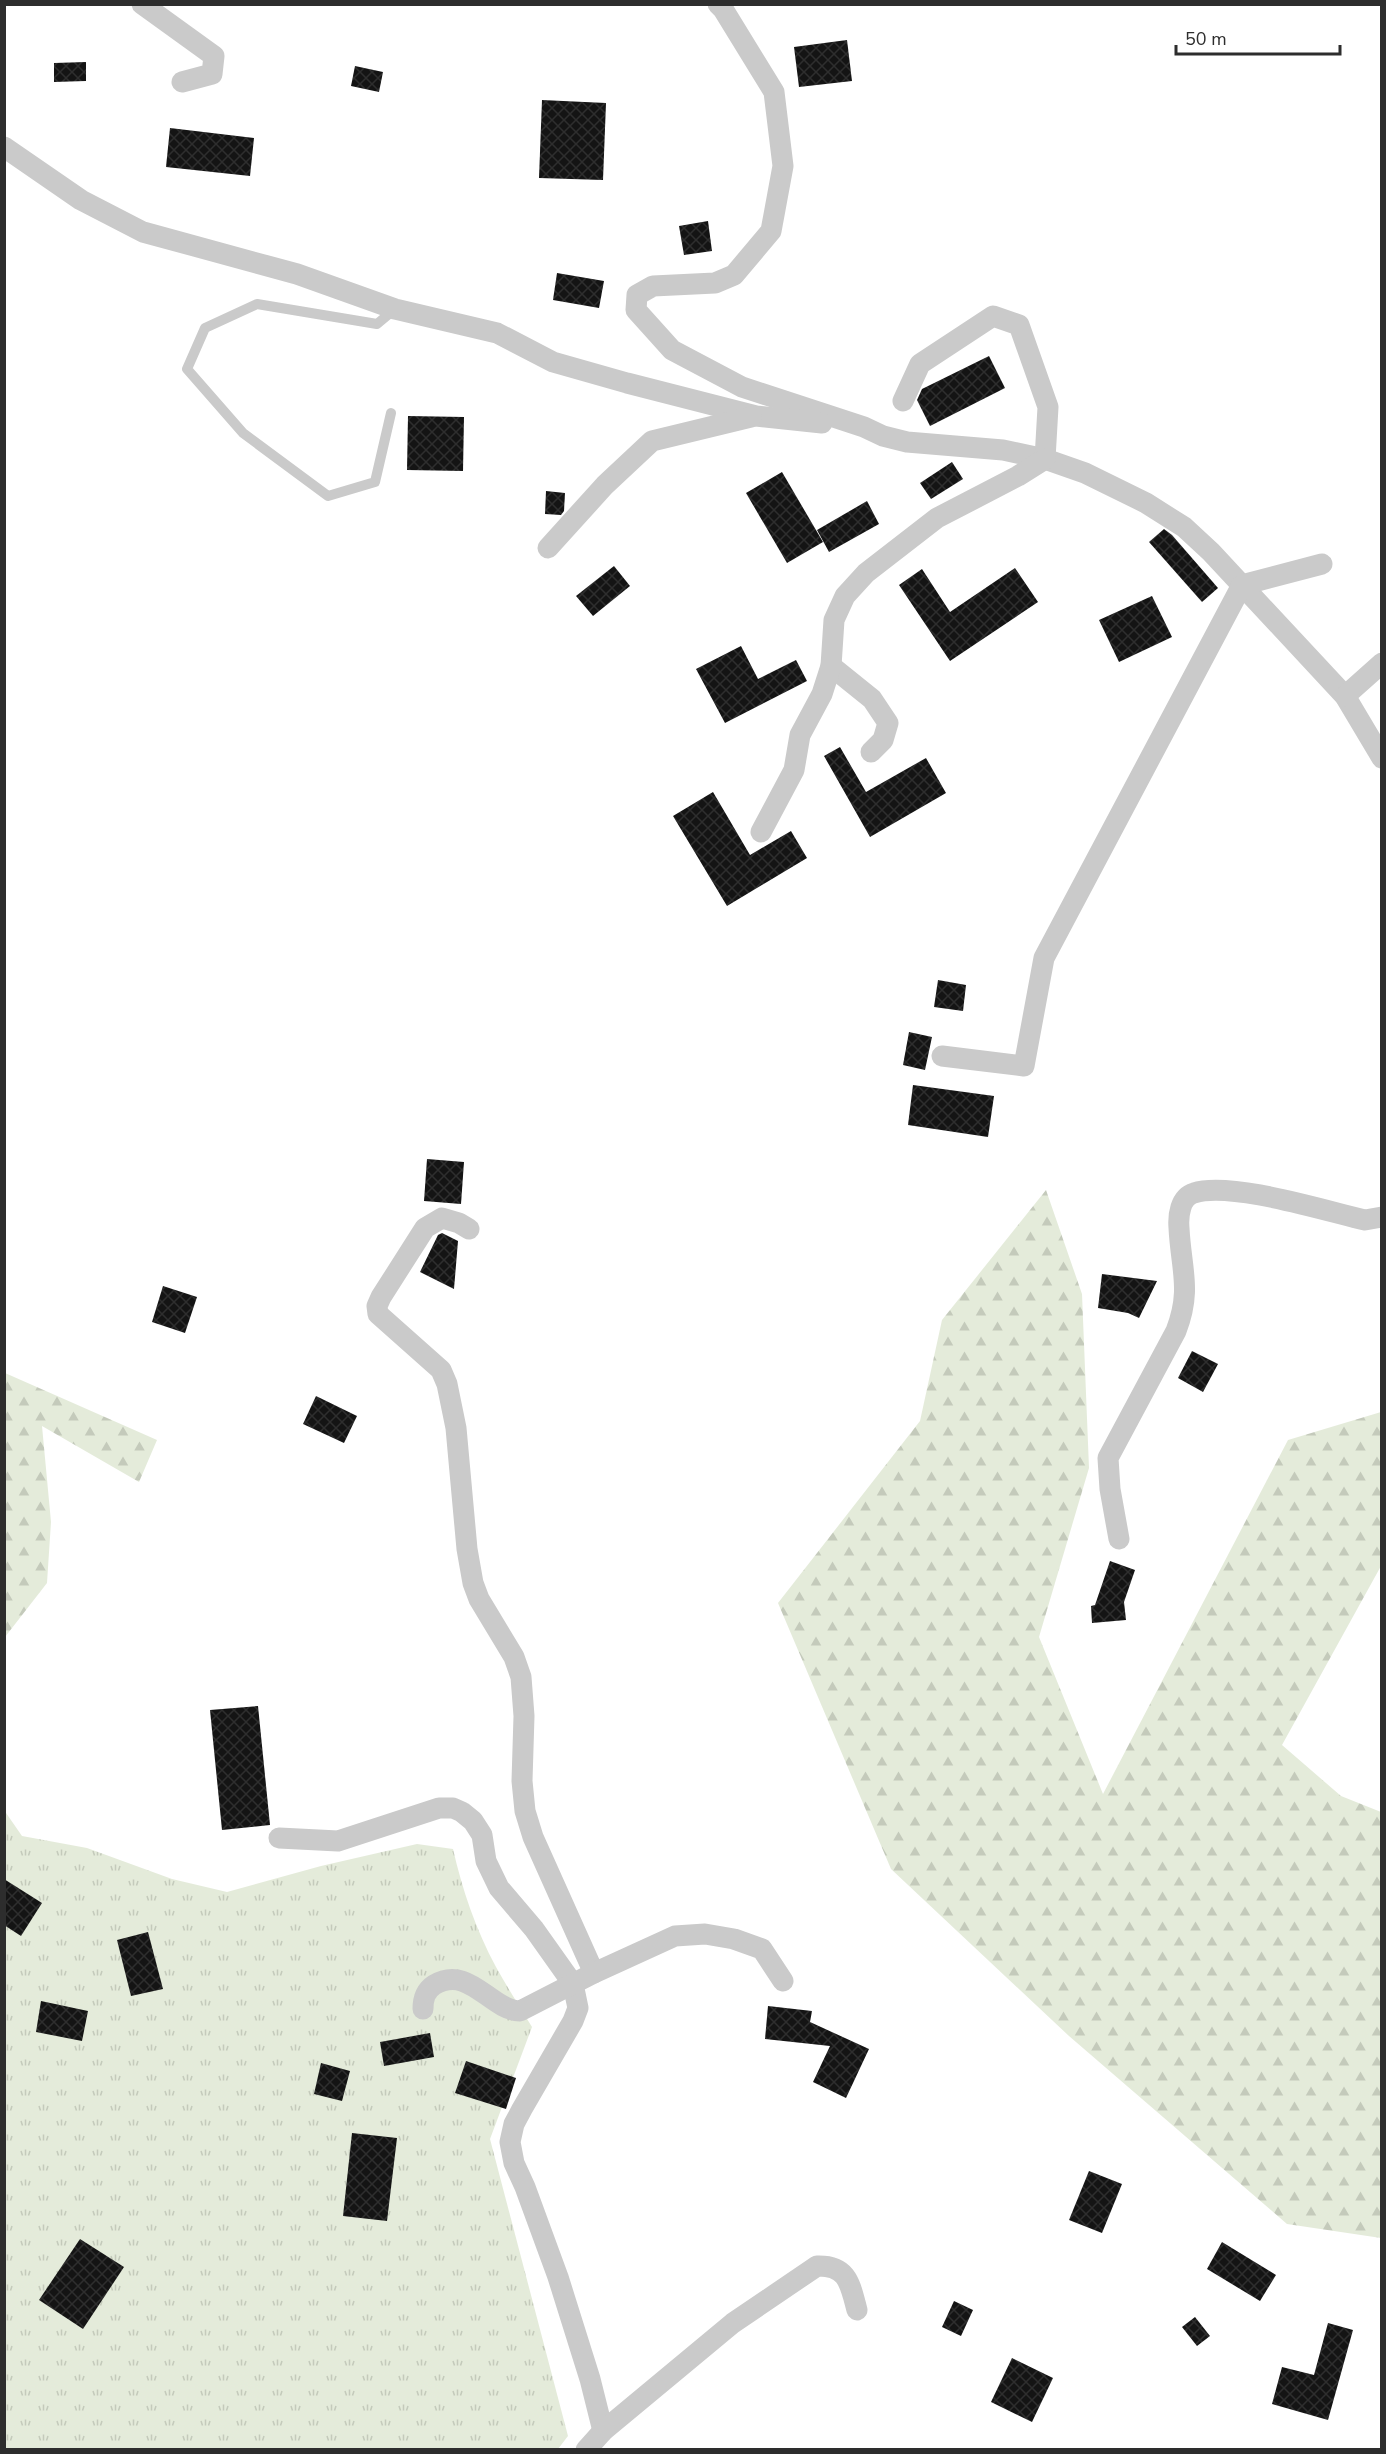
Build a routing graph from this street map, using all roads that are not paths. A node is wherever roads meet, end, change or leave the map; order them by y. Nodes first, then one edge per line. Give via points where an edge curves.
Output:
1 (142, 4) edge
2 (718, 4) edge
3 (182, 82) dead end
4 (4, 147) edge
5 (395, 309) junction
6 (903, 402) dead end
7 (391, 412) dead end
8 (756, 416) junction
9 (864, 427) junction
10 (1045, 459) junction
11 (548, 548) dead end
12 (1322, 564) dead end
13 (1242, 585) junction
14 (1382, 663) edge
15 (831, 666) junction
16 (1345, 696) junction
17 (871, 752) dead end
18 (1382, 758) edge
19 (761, 832) dead end
20 (942, 1056) dead end
21 (1382, 1217) edge
22 (469, 1229) dead end
23 (1119, 1539) dead end
24 (279, 1838) dead end
25 (594, 1973) junction
26 (783, 1981) dead end
27 (573, 1984) junction
28 (423, 2009) dead end
29 (856, 2310) dead end
30 (603, 2432) junction
31 (586, 2450) edge

1 - 3 street via 214,56 212,74
2 - 9 street via 774,92 783,166 771,231 734,274 715,283 653,286 637,296 636,310 672,350 742,387
4 - 5 street via 81,200 143,232 297,274
5 - 7 lane via 377,324 257,304 205,328 187,369 243,433 328,496 375,482
5 - 8 street via 497,333 553,362
6 - 10 street via 920,364 949,344 993,316 1019,325 1048,407
8 - 9 street
8 - 11 street via 652,441 605,485
9 - 10 street via 908,442 1003,450
10 - 13 street via 1085,473 1184,527
10 - 15 street via 937,518 866,573 845,596 834,620
12 - 13 street
13 - 16 street
13 - 20 street via 1044,958 1024,1066
14 - 16 street
15 - 17 street via 872,699 888,723 883,740
15 - 19 street via 822,694 800,735 794,770
16 - 18 street
21 - 23 street via 1365,1220 1229,1191 1194,1193 1181,1205 1184,1311 1108,1458
22 - 25 street via 442,1218 425,1227 381,1297 378,1314 441,1370 447,1384 456,1428 473,1583 514,1657 520,1677 525,1811
24 - 27 street via 338,1841 439,1808 462,1812 482,1834 486,1861 499,1888
25 - 26 street via 675,1936 705,1934 762,1949
25 - 27 street
27 - 28 street via 528,2008 514,2010 472,1985 442,1980 429,1988 423,1998
27 - 30 street via 578,2008 573,2021 518,2116 510,2142 514,2163 558,2277
29 - 30 street via 847,2277 831,2265 817,2266 733,2324
30 - 31 street

